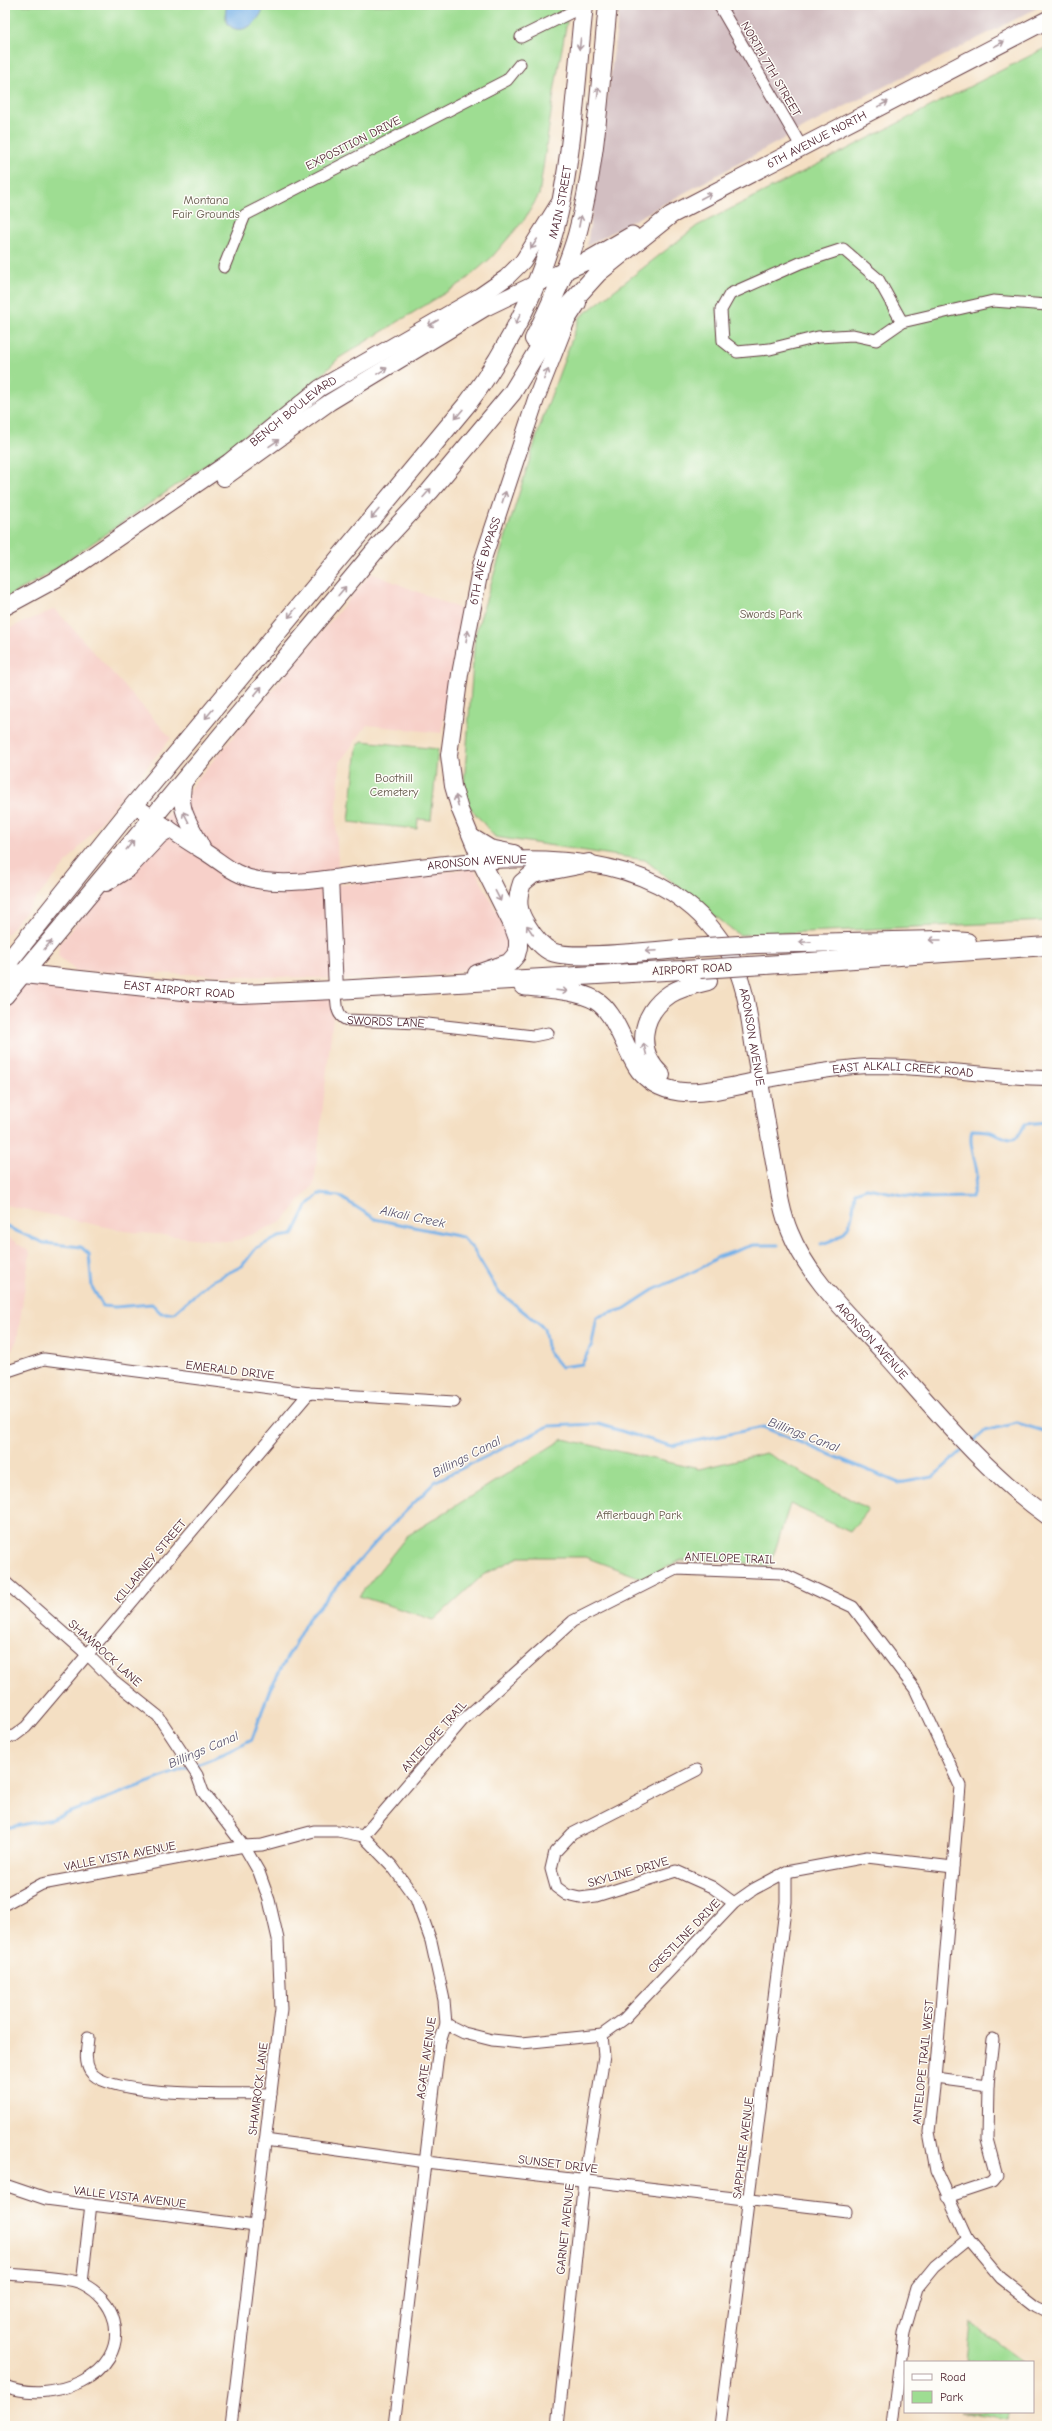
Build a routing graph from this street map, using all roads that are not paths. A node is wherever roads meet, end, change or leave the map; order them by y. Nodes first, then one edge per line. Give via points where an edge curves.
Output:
1 (584, 5) edge
2 (608, 5) edge
3 (719, 5) edge
4 (1047, 20) edge
5 (521, 37) dead end
6 (520, 64) dead end
7 (801, 146) junction
8 (562, 199) junction
9 (671, 214) junction
10 (224, 267) dead end
11 (564, 272) junction
12 (596, 275) junction
13 (535, 284) junction
14 (1047, 305) edge
15 (902, 322) junction
16 (495, 412) junction
17 (5, 607) edge
18 (5, 618) edge
19 (184, 780) junction
20 (134, 804) junction
21 (152, 817) junction
22 (168, 829) junction
23 (472, 837) junction
24 (203, 850) junction
25 (481, 861) junction
26 (589, 863) junction
27 (331, 878) junction
28 (95, 888) junction
29 (1038, 946) edge
30 (5, 966) edge
31 (5, 970) edge
32 (22, 975) junction
33 (704, 975) junction
34 (482, 981) junction
35 (442, 984) junction
36 (336, 990) junction
37 (5, 996) edge
38 (548, 1033) dead end
39 (1047, 1078) edge
40 (760, 1081) junction
41 (692, 1092) junction
42 (5, 1372) edge
43 (309, 1393) junction
44 (454, 1402) dead end
45 (1047, 1516) edge
46 (5, 1582) edge
47 (88, 1655) junction
48 (5, 1737) edge
49 (696, 1770) dead end
50 (363, 1836) junction
51 (244, 1846) junction
52 (953, 1867) junction
53 (786, 1872) junction
54 (734, 1903) junction
55 (5, 1904) edge
56 (446, 2024) junction
57 (602, 2035) junction
58 (88, 2038) dead end
59 (993, 2039) dead end
60 (935, 2078) junction
61 (988, 2085) junction
62 (271, 2094) junction
63 (265, 2140) junction
64 (426, 2162) junction
65 (584, 2180) junction
66 (5, 2185) edge
67 (947, 2197) junction
68 (750, 2200) junction
69 (91, 2204) junction
70 (847, 2211) dead end
71 (255, 2226) junction
72 (968, 2239) junction
73 (5, 2274) edge
74 (82, 2283) junction
75 (1047, 2311) edge
76 (5, 2386) edge
77 (231, 2426) edge
78 (394, 2426) edge
79 (558, 2426) edge
80 (720, 2426) edge
81 (893, 2426) edge

1 - 5 street
1 -> 8 highway, MAIN STREET
11 -> 2 highway, MAIN STREET via 577,235 586,191
3 - 7 street, NORTH 7TH STREET
7 -> 4 main road, 6TH AVENUE NORTH
6 - 10 street, EXPOSITION DRIVE via 507,80 245,215
9 -> 7 main road, 6TH AVENUE NORTH
8 - 13 highway, MAIN STREET
8 -> 17 main road, BENCH BOULEVARD via 523,261 506,278 480,296 320,388 229,462 90,558
9 - 11 main road
9 - 12 main road, 6TH AVENUE NORTH
11 - 13 main road
11 - 16 highway, MAIN STREET
12 - 16 highway via 558,318 512,394
23 -> 12 main road, 6TH AVE BYPASS via 453,786 450,755 474,592 536,399 567,320
18 -> 13 main road via 79,577 243,466 330,402 506,297
13 -> 20 highway, MAIN STREET via 510,336 483,383
14 - 15 street via 993,301
15 - 15 street via 878,279 843,249 800,263 730,294 721,310 723,341 737,352 770,349 818,337 853,335 876,340
19 -> 16 highway via 374,552 430,491
19 - 21 highway
24 -> 19 main road, ARONSON AVENUE via 181,806 180,796
20 - 21 main road, ARONSON AVENUE
20 - 30 highway, MAIN STREET
21 - 22 main road, ARONSON AVENUE
28 -> 21 highway
22 - 24 main road, ARONSON AVENUE
22 - 28 highway via 158,835 128,868
23 - 25 main road, 6TH AVE BYPASS
23 - 26 main road via 484,846 498,851 540,854
24 - 27 main road, ARONSON AVENUE via 232,872 259,881
25 - 26 main road, ARONSON AVENUE
25 - 27 main road, ARONSON AVENUE
25 -> 35 highway via 513,925 518,939 516,955 509,963 497,969
29 -> 26 highway, bridge via 940,940 755,944 581,955 552,952 539,943 526,924 517,903 522,883 533,874
26 - 40 main road, ARONSON AVENUE via 631,872 654,882 679,897 705,920 734,963 744,988
27 - 36 street, SWORDS LANE
32 -> 28 highway
29 - 33 highway, AIRPORT ROAD, bridge via 765,965
31 - 32 highway
32 - 36 highway, EAST AIRPORT ROAD via 193,992 270,993
32 - 37 main road
33 - 34 highway, AIRPORT ROAD
41 -> 33 highway via 667,1080 654,1069 644,1050 644,1032 650,1013 663,999
34 - 35 highway, AIRPORT ROAD
34 -> 41 highway via 569,992 596,1001 608,1012 640,1070 652,1082 668,1090
35 - 36 highway, AIRPORT ROAD
36 - 38 street, SWORDS LANE via 338,1011 342,1018 347,1020 419,1023 533,1036
39 - 40 street, EAST ALKALI CREEK ROAD via 870,1066
40 - 41 highway
40 - 45 main road, ARONSON AVENUE via 780,1197 790,1232 810,1271 960,1438 1002,1481
42 - 43 street, EMERALD DRIVE via 44,1359
43 - 44 street, EMERALD DRIVE
43 - 47 street, KILLARNEY STREET
46 - 47 street, SHAMROCK LANE
47 - 48 street, KILLARNEY STREET via 26,1727 14,1736
47 - 51 street, SHAMROCK LANE via 113,1680 158,1716 197,1775 203,1792
49 - 54 street, SKYLINE DRIVE via 572,1834 555,1852 551,1869 556,1887 567,1895 580,1898 596,1896 676,1871 712,1887
50 - 51 street via 338,1831 314,1831 262,1845
50 - 52 street, ANTELOPE TRAIL via 462,1721 573,1621 676,1569 781,1573 853,1607 915,1689 960,1786
50 - 56 street, AGATE AVENUE via 392,1866 416,1899 431,1941
51 - 55 street, VALLE VISTA AVENUE via 42,1884
51 - 62 street, SHAMROCK LANE via 259,1872 270,1900 278,1939 281,2009
52 - 53 street, CRESTLINE DRIVE via 866,1857
52 - 60 street, ANTELOPE TRAIL WEST
53 - 54 street, CRESTLINE DRIVE
53 - 68 street, SAPPHIRE AVENUE via 786,1902
54 - 57 street, CRESTLINE DRIVE via 624,2019
56 - 57 street via 464,2034 522,2043
56 - 64 street, AGATE AVENUE via 440,2042
57 - 65 street, GARNET AVENUE via 604,2056
58 - 62 street via 86,2062 90,2072 98,2078 132,2089
59 - 61 street
60 - 61 street
60 - 67 street, ANTELOPE TRAIL WEST via 929,2132 936,2170
61 - 67 street via 987,2138 997,2176 992,2182
62 - 63 street, SHAMROCK LANE
63 - 64 street, SUNSET DRIVE
63 - 71 street, SHAMROCK LANE
64 - 65 street, SUNSET DRIVE
64 - 78 street, AGATE AVENUE
65 - 68 street, SUNSET DRIVE
65 - 79 street, GARNET AVENUE
66 - 69 street, VALLE VISTA AVENUE via 46,2199
67 - 72 street, ANTELOPE TRAIL WEST
68 - 70 street, SUNSET DRIVE
68 - 80 street, SAPPHIRE AVENUE
69 - 71 street, VALLE VISTA AVENUE
69 - 74 street
71 - 77 street, SHAMROCK LANE
72 - 75 street, ANTELOPE TRAIL WEST via 1001,2278
72 - 81 street via 935,2266 917,2288 904,2333
73 - 74 street
74 - 76 street via 102,2298 113,2315 115,2340 106,2362 86,2379 70,2387 38,2391

